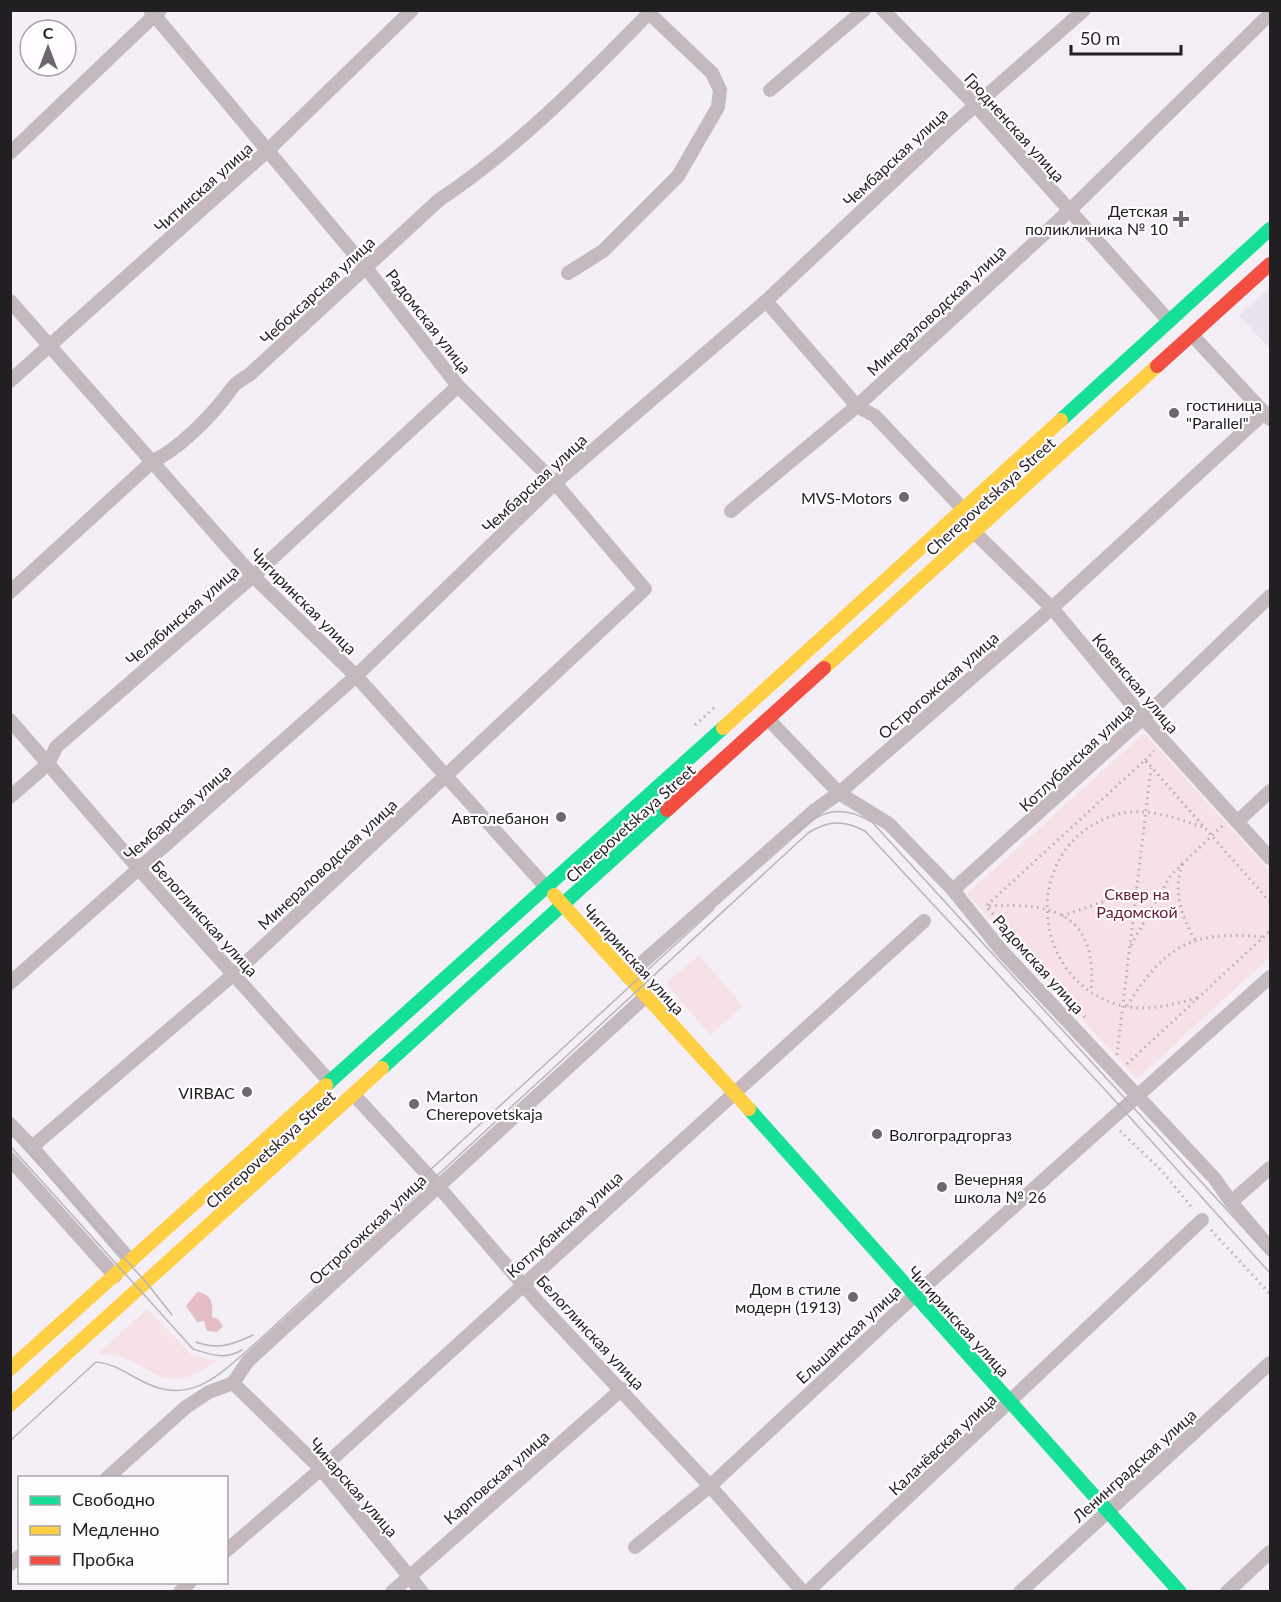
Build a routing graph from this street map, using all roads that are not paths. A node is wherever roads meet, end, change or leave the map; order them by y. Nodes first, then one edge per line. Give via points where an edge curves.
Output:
1 (412, 10) edge
2 (864, 10) edge
3 (883, 10) edge
4 (1084, 10) edge
5 (154, 12) edge
6 (1270, 14) edge
7 (770, 90) dead end
8 (977, 107) junction
9 (267, 152) junction
10 (10, 153) edge
11 (1069, 211) junction
12 (1270, 229) edge
13 (1270, 264) edge
14 (366, 268) junction
15 (568, 273) dead end
16 (10, 300) edge
17 (766, 301) junction
18 (1169, 321) junction
19 (1191, 335) junction
20 (49, 346) junction
21 (10, 381) edge
22 (458, 386) junction
23 (857, 406) junction
24 (1268, 416) edge
25 (153, 461) junction
26 (555, 483) junction
27 (963, 509) junction
28 (731, 511) dead end
29 (974, 532) junction
30 (253, 576) junction
31 (645, 590) joint
32 (10, 592) edge
33 (1270, 596) edge
34 (1052, 608) junction
35 (357, 676) junction
36 (1143, 718) junction
37 (768, 719) junction
38 (10, 720) edge
39 (49, 763) junction
40 (446, 775) junction
41 (1270, 791) edge
42 (839, 793) junction
43 (10, 797) edge
44 (1237, 822) junction
45 (1270, 858) edge
46 (138, 868) junction
47 (545, 886) junction
48 (953, 890) junction
49 (563, 906) junction
50 (924, 921) dead end
51 (234, 974) junction
52 (627, 976) junction
53 (1270, 977) edge
54 (10, 983) edge
55 (645, 997) junction
56 (330, 1082) junction
57 (733, 1091) junction
58 (354, 1095) junction
59 (1137, 1096) junction
60 (10, 1124) edge
61 (35, 1151) junction
62 (10, 1159) edge
63 (1270, 1168) edge
64 (22, 1172) junction
65 (10, 1181) edge
66 (438, 1186) junction
67 (1231, 1202) junction
68 (1202, 1220) road end
69 (1270, 1248) edge
70 (131, 1261) junction
71 (115, 1276) junction
72 (522, 1283) junction
73 (914, 1296) junction
74 (1270, 1363) edge
75 (10, 1369) edge
76 (233, 1383) junction
77 (622, 1389) junction
78 (1010, 1402) junction
79 (10, 1405) edge
80 (321, 1469) junction
81 (109, 1476) edge
82 (710, 1486) junction
83 (1108, 1512) junction
84 (635, 1547) dead end
85 (228, 1549) edge
86 (1270, 1552) edge
87 (408, 1576) junction
88 (392, 1592) edge
89 (422, 1592) edge
90 (805, 1592) edge
91 (1020, 1592) edge
92 (1180, 1592) edge
93 (1227, 1592) edge

1 - 9 street, Читинская улица
2 - 7 street
3 - 8 street, Гродненская улица
4 - 8 street, Чембарская улица
5 - 9 street, Радомская улица
5 - 10 street
6 - 11 street, Минераловодская улица
8 - 11 street, Гродненская улица
8 - 17 street, Чембарская улица
9 - 14 street, Радомская улица
9 - 20 street, Читинская улица
11 - 18 street, Гродненская улица
11 - 23 street, Минераловодская улица
12 - 18 main road, Cherepovetskaya Street
13 - 19 main road, Cherepovetskaya Street
14 - 15 street, Чебоксарская улица via 439,200 472,178 574,89 649,13 712,73 720,90 718,107 678,176 603,251
14 - 22 street, Радомская улица
14 - 25 street, Чебоксарская улица via 249,375 231,386 224,399 169,454
16 - 20 street, Чигиринская улица
17 - 23 street
17 - 26 street, Чембарская улица
18 - 27 main road, Cherepovetskaya Street
19 - 24 street
19 - 29 main road, Cherepovetskaya Street
20 - 21 street, Читинская улица
20 - 25 street, Чигиринская улица
22 - 26 street, Радомская улица
22 - 30 street, Челябинская улица
23 - 27 street via 875,416
23 - 28 street, Минераловодская улица
24 - 34 street, Острогожская улица
25 - 30 street, Чигиринская улица
25 - 32 street, Чебоксарская улица
26 - 31 street, Радомская улица
26 - 35 street, Чембарская улица
27 - 47 main road, Cherepovetskaya Street
29 - 34 street, Ковенская улица
29 - 37 main road, Cherepovetskaya Street
30 - 35 street, Чигиринская улица
30 - 39 street, Челябинская улица via 56,747
31 - 40 street, Минераловодская улица
33 - 36 street, Котлубанская улица
34 - 36 street, Ковенская улица
34 - 42 street, Острогожская улица
35 - 40 street, Чигиринская улица
35 - 46 street, Чембарская улица
36 - 44 street, Ковенская улица
36 - 48 street, Котлубанская улица
37 - 42 street, Радомская улица
37 - 49 main road, Cherepovetskaya Street
38 - 39 street, Белоглинская улица
39 - 43 street, Челябинская улица
39 - 46 street, Белоглинская улица
40 - 47 street, Чигиринская улица
40 - 51 street, Минераловодская улица
41 - 44 street
42 - 48 street, Радомская улица via 889,824
42 - 52 street, Острогожская улица
44 - 45 street, Ковенская улица
46 - 51 street, Белоглинская улица
46 - 54 street, Чембарская улица
47 - 49 main road, Чигиринская улица
47 - 56 main road, Cherepovetskaya Street
48 - 59 street, Радомская улица via 1001,950
49 - 52 main road, Чигиринская улица
49 - 58 main road, Cherepovetskaya Street
50 - 57 street, Котлубанская улица
51 - 56 street, Белоглинская улица
51 - 61 street, Минераловодская улица
52 - 55 main road, Чигиринская улица
53 - 59 street, Ельшанская улица
55 - 57 main road, Чигиринская улица
55 - 66 street, Острогожская улица
56 - 70 main road, Cherepovetskaya Street
57 - 72 street, Котлубанская улица
57 - 73 main road, Чигиринская улица
58 - 66 street, Белоглинская улица
58 - 79 main road, Cherepovetskaya Street
59 - 67 street, Радомская улица via 1215,1179
59 - 73 street, Ельшанская улица
60 - 61 street
61 - 70 street
62 - 64 street
63 - 67 street
64 - 65 street
64 - 71 street
66 - 72 street, Белоглинская улица
66 - 76 street, Острогожская улица via 248,1361
67 - 69 street, Радомская улица
68 - 78 street, Калачёвская улица
70 - 71 main road, Cherepovetskaya Street
71 - 75 main road, Cherepovetskaya Street
72 - 77 street, Белоглинская улица
72 - 80 street, Котлубанская улица
73 - 78 main road, Чигиринская улица
73 - 82 street, Ельшанская улица
74 - 83 street, Ленинградская улица
76 - 80 street, Чинарская улица
76 - 81 street via 186,1407
77 - 82 street, Белоглинская улица
77 - 87 street, Карповская улица
78 - 83 main road, Чигиринская улица
78 - 90 street, Калачёвская улица
80 - 85 street, Котлубанская улица
80 - 87 street, Чинарская улица
82 - 84 street, Ельшанская улица
82 - 90 street, Белоглинская улица
83 - 91 street, Ленинградская улица
83 - 92 main road, Чигиринская улица
86 - 93 street
87 - 88 street, Карповская улица
87 - 89 street, Чинарская улица

